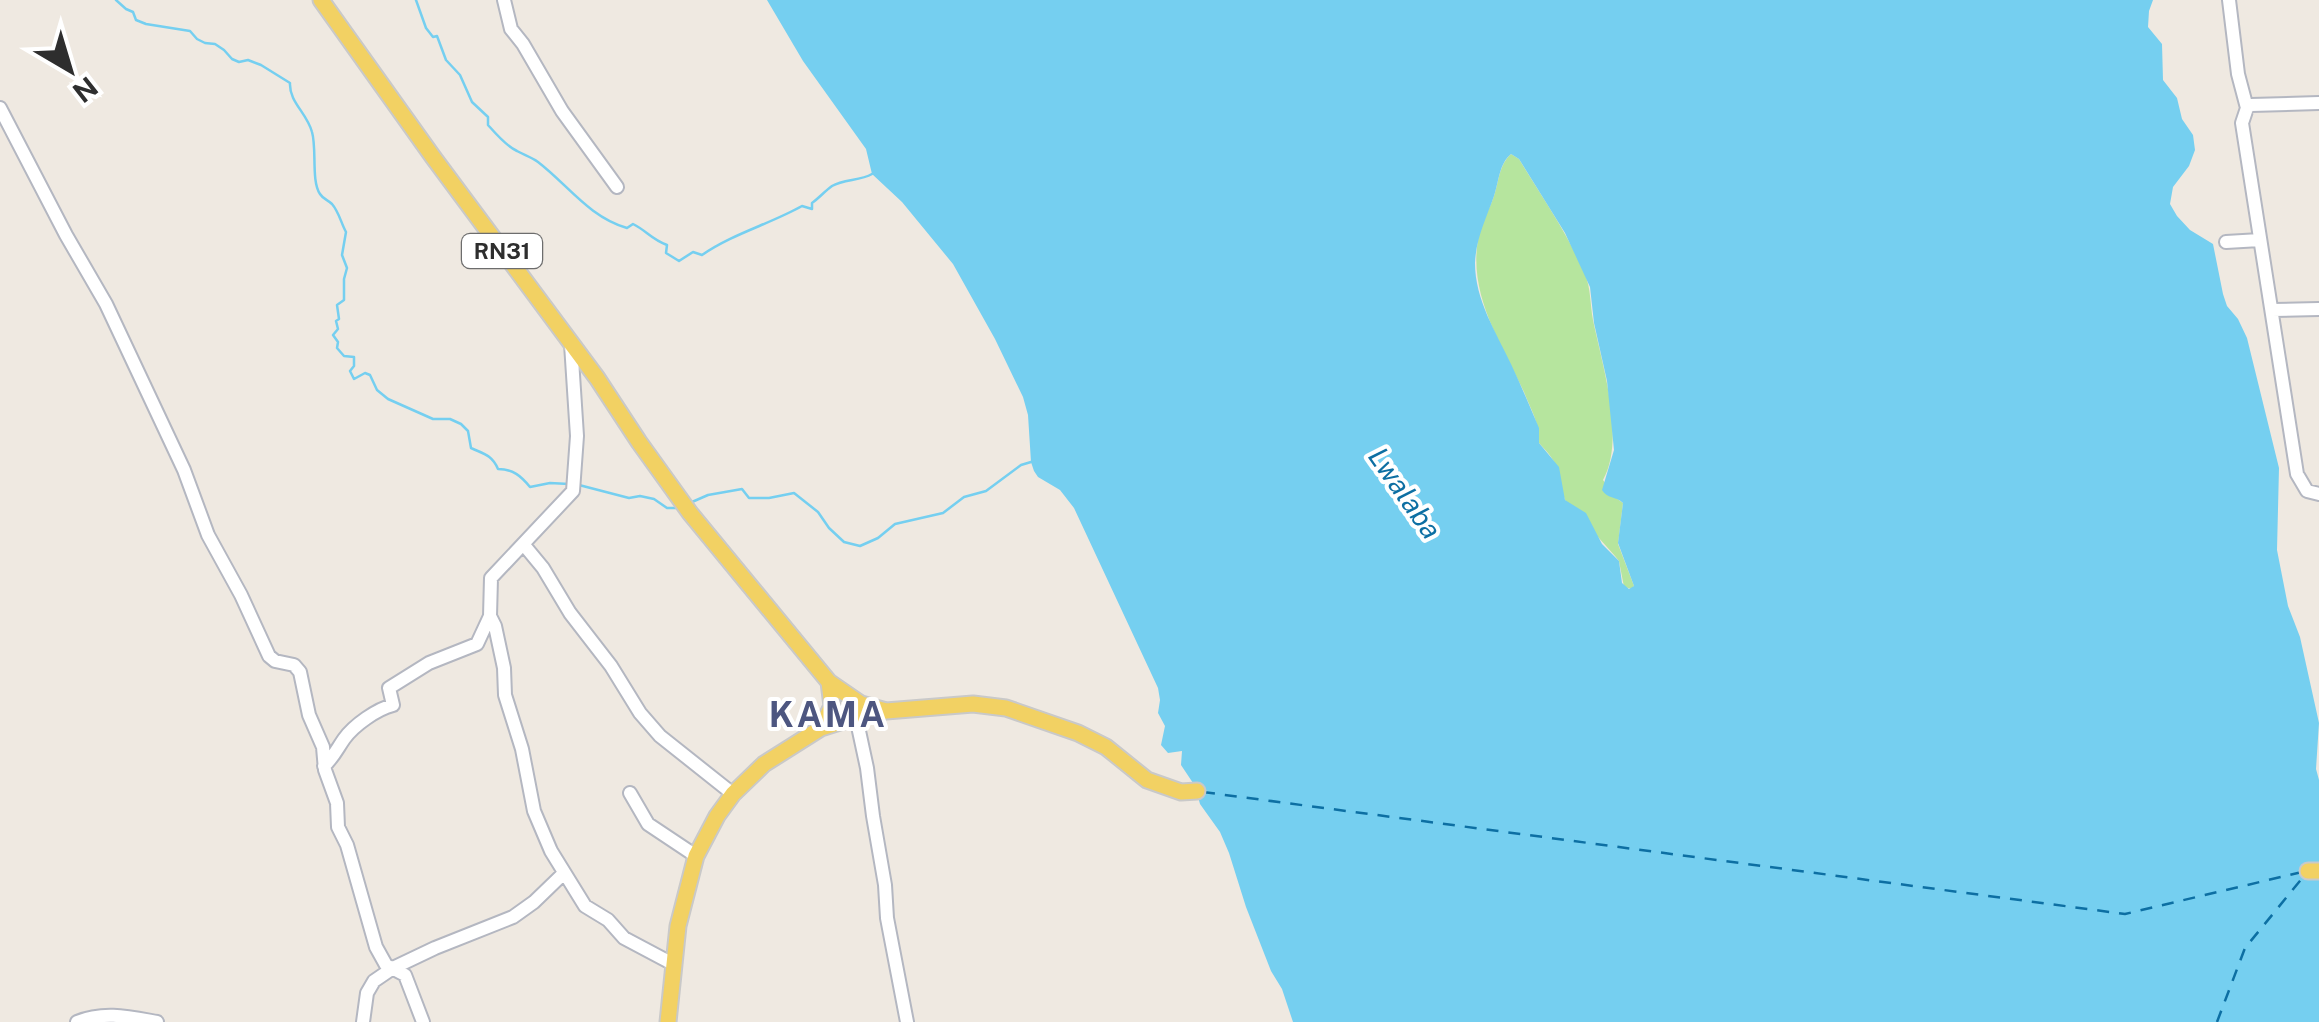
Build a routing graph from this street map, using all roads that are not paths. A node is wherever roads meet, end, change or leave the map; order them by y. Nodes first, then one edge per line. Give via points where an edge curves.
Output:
1 (320, 0) edge
2 (504, 0) edge
3 (2230, 0) edge
4 (2319, 103) edge
5 (0, 108) edge
6 (2247, 108) junction
7 (617, 187) dead end
8 (2260, 240) junction
9 (2226, 242) dead end
10 (2319, 309) edge
11 (2272, 310) junction
12 (570, 344) junction
13 (2319, 494) edge
14 (524, 545) junction
15 (490, 616) junction
16 (829, 682) junction
17 (886, 710) junction
18 (856, 717) junction
19 (821, 728) junction
20 (324, 766) junction
21 (1197, 791) dead end
22 (630, 793) dead end
23 (733, 794) junction
24 (696, 856) junction
25 (564, 873) junction
26 (673, 964) junction
27 (393, 968) junction
28 (77, 1022) edge
29 (157, 1022) edge
30 (364, 1022) edge
31 (424, 1022) edge
32 (668, 1022) edge
33 (907, 1022) edge

1 - 12 main road, RN31
2 - 7 street via 511,28
3 - 6 street
4 - 6 street
5 - 20 street via 106,304 269,656 300,672
6 - 8 street via 2242,123
8 - 9 street
8 - 11 street
10 - 11 street
11 - 13 street via 2297,474 2307,491
12 - 14 street via 577,436 573,491
12 - 16 main road, RN31 via 686,508
14 - 15 street via 490,578
14 - 23 street via 640,713
15 - 20 street via 477,644 389,688 394,705 349,732
15 - 25 street via 534,811
16 - 17 main road via 860,704
16 - 19 main road via 833,704
17 - 18 main road
17 - 21 main road via 1006,708 1106,747 1147,780
18 - 19 main road
18 - 33 street
19 - 23 main road via 764,764
20 - 27 street via 376,947
22 - 24 street via 648,824
23 - 24 main road
24 - 26 main road
25 - 26 street via 584,906
25 - 27 street via 513,917
26 - 32 main road
27 - 30 street via 366,993
27 - 31 street via 407,978
28 - 29 street via 95,1015

